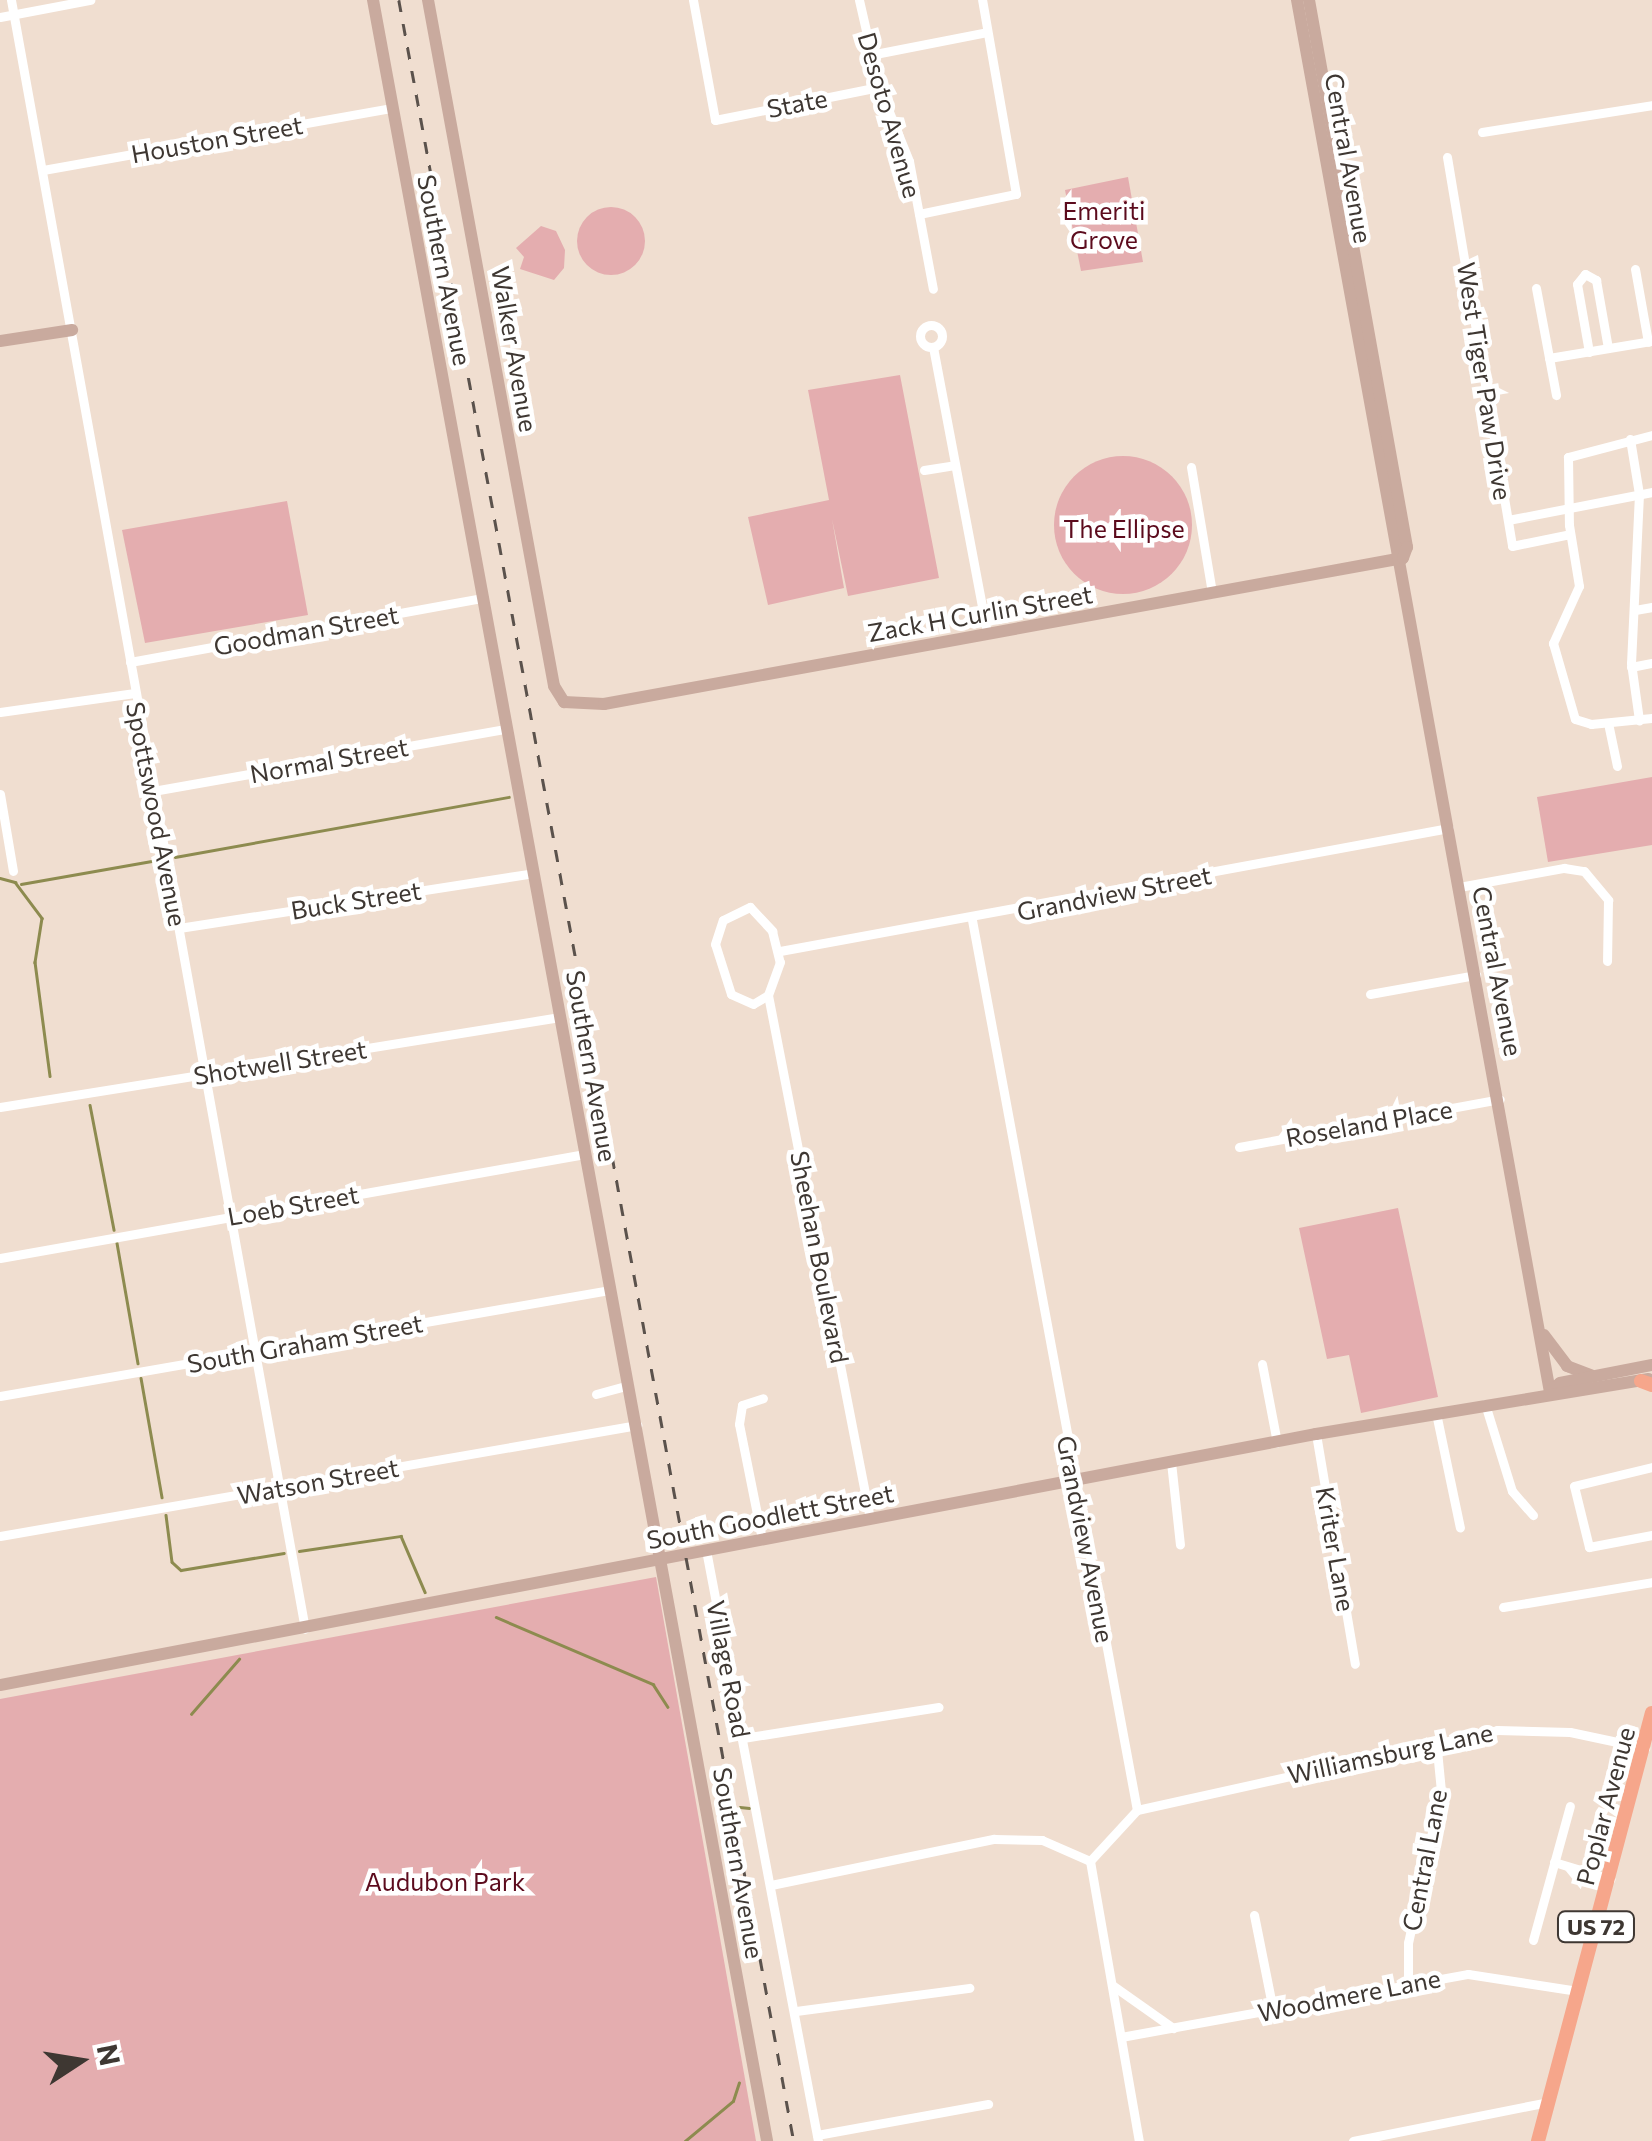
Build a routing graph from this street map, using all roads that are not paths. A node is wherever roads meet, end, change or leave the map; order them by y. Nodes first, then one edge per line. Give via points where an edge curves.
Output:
1 (11, 0) edge
2 (90, 0) edge
3 (373, 0) edge
4 (428, 0) edge
5 (693, 0) edge
6 (859, 0) edge
7 (982, 0) edge
8 (1297, 0) edge
9 (1308, 0) edge
10 (14, 15) junction
11 (0, 17) edge
12 (987, 32) junction
13 (870, 55) junction
14 (880, 88) junction
15 (1652, 105) edge
16 (391, 108) junction
17 (1482, 132) dead end
18 (1447, 157) dead end
19 (43, 170) junction
20 (919, 214) junction
21 (1635, 269) dead end
22 (1536, 288) dead end
23 (934, 289) dead end
24 (72, 330) junction
25 (0, 341) edge
26 (1650, 342) edge
27 (933, 347) dead end
28 (1608, 348) junction
29 (1590, 352) junction
30 (1549, 358) junction
31 (1556, 394) dead end
32 (1652, 435) edge
33 (1630, 439) junction
34 (955, 465) junction
35 (1191, 467) dead end
36 (924, 470) dead end
37 (1652, 492) edge
38 (1640, 494) junction
39 (1571, 511) junction
40 (1508, 520) junction
41 (1570, 534) junction
42 (1652, 548) edge
43 (1637, 550) junction
44 (1403, 558) junction
45 (1212, 592) junction
46 (481, 598) junction
47 (1652, 606) edge
48 (1635, 610) junction
49 (986, 634) junction
50 (130, 662) junction
51 (1652, 663) edge
52 (1631, 666) junction
53 (134, 693) junction
54 (564, 702) joint
55 (0, 712) edge
56 (1652, 718) edge
57 (1640, 720) junction
58 (1608, 723) junction
59 (506, 729) junction
60 (1617, 766) dead end
61 (154, 791) junction
62 (0, 794) edge
63 (1449, 828) junction
64 (13, 871) dead end
65 (534, 872) junction
66 (1459, 887) junction
67 (972, 920) junction
68 (179, 928) junction
69 (780, 951) junction
70 (1607, 961) dead end
71 (1476, 975) junction
72 (1370, 994) dead end
73 (768, 995) junction
74 (560, 1017) junction
75 (206, 1075) junction
76 (1500, 1099) junction
77 (0, 1106) edge
78 (1239, 1147) dead end
79 (586, 1154) junction
80 (230, 1216) junction
81 (0, 1258) edge
82 (609, 1290) junction
83 (1536, 1314) junction
84 (254, 1352) junction
85 (1262, 1364) dead end
86 (1652, 1365) edge
87 (1594, 1376) junction
88 (1648, 1382) edge
89 (629, 1385) junction
90 (1550, 1392) junction
91 (596, 1394) dead end
92 (0, 1396) edge
93 (763, 1398) dead end
94 (1485, 1404) junction
95 (1436, 1413) junction
96 (636, 1425) junction
97 (1316, 1434) junction
98 (1277, 1443) junction
99 (1171, 1462) junction
100 (1652, 1467) edge
101 (1075, 1479) junction
102 (278, 1488) junction
103 (1533, 1515) dead end
104 (870, 1519) junction
105 (1460, 1528) dead end
106 (1652, 1535) edge
107 (0, 1536) edge
108 (762, 1539) junction
109 (1180, 1545) dead end
110 (706, 1550) junction
111 (660, 1559) junction
112 (1652, 1582) edge
113 (1503, 1608) dead end
114 (305, 1628) junction
115 (1355, 1664) dead end
116 (0, 1685) edge
117 (939, 1707) dead end
118 (1652, 1713) edge
119 (743, 1738) junction
120 (1436, 1740) junction
121 (1648, 1741) edge
122 (1570, 1806) dead end
123 (1136, 1810) junction
124 (1090, 1860) junction
125 (1554, 1862) junction
126 (1610, 1879) junction
127 (771, 1885) junction
128 (1254, 1914) dead end
129 (1532, 1940) dead end
130 (1408, 1981) junction
131 (1112, 1985) junction
132 (969, 1988) dead end
133 (1578, 1991) junction
134 (796, 2010) junction
135 (1273, 2010) junction
136 (1173, 2028) junction
137 (1121, 2037) junction
138 (1549, 2102) junction
139 (988, 2104) dead end
140 (817, 2138) edge
141 (767, 2141) edge
142 (1139, 2141) edge
143 (1354, 2141) edge
144 (1538, 2141) edge

1 - 10 street, Spottswood Avenue
2 - 10 street
3 - 16 main road, Southern Avenue
4 - 54 main road, Walker Avenue via 554,686
5 - 14 street, State via 714,120
6 - 13 street, Desoto Avenue
7 - 12 street
8 - 44 main road, Central Avenue via 1396,549
9 - 44 main road, Central Avenue via 1404,528
10 - 11 street
10 - 19 street, Spottswood Avenue
12 - 13 street
12 - 20 street via 1016,194
13 - 14 street, Desoto Avenue
14 - 20 street, Desoto Avenue via 899,129
15 - 17 street
16 - 19 street, Houston Street
16 - 46 main road, Southern Avenue
18 - 40 street, West Tiger Paw Drive
19 - 24 street, Spottswood Avenue
20 - 23 street, Desoto Avenue
21 - 26 street
22 - 30 street
24 - 25 main road
24 - 50 street, Spottswood Avenue
26 - 28 street
27 - 34 street
28 - 29 street
28 - 29 street via 1596,280 1585,274 1577,284
29 - 30 street
30 - 31 street
32 - 33 street
33 - 38 street
33 - 39 street via 1568,457
34 - 36 street
34 - 49 street
35 - 45 street
37 - 38 street
38 - 39 street
38 - 43 street
39 - 40 street
39 - 41 street
40 - 41 street, West Tiger Paw Drive via 1512,546
41 - 58 street via 1578,590 1553,643 1575,719
42 - 43 street
43 - 48 street
44 - 45 main road, Zack H Curlin Street
44 - 63 main road, Central Avenue
45 - 49 main road, Zack H Curlin Street
46 - 50 street, Goodman Street
46 - 59 main road, Southern Avenue
47 - 48 street
48 - 52 street
49 - 54 main road, Zack H Curlin Street via 591,706
50 - 53 street, Spottswood Avenue
51 - 52 street
52 - 57 street
53 - 55 street
53 - 61 street, Spottswood Avenue
56 - 57 street
57 - 58 street
58 - 60 street
59 - 61 street, Normal Street
59 - 65 main road, Southern Avenue
61 - 68 street, Spottswood Avenue
62 - 64 street
63 - 66 main road, Central Avenue
63 - 67 street, Grandview Street
65 - 68 street, Buck Street
65 - 74 main road, Southern Avenue
66 - 70 street via 1564,868 1584,871 1608,900
66 - 71 main road, Central Avenue
67 - 69 street, Grandview Street
67 - 101 street, Grandview Avenue
68 - 75 street, Spottswood Avenue
69 - 73 street, Sheehan Boulevard
69 - 73 street via 766,922 750,908 729,914 716,934 718,965 731,994 753,1004
71 - 72 street
71 - 76 main road, Central Avenue
73 - 104 street, Sheehan Boulevard
74 - 75 street, Shotwell Street
74 - 79 main road, Southern Avenue
75 - 77 street, Shotwell Street
75 - 80 street, Spottswood Avenue
76 - 78 street, Roseland Place
76 - 83 main road, Central Avenue
79 - 80 street, Loeb Street
79 - 82 main road, Southern Avenue
80 - 81 street, Loeb Street
80 - 84 street, Spottswood Avenue
82 - 84 street, South Graham Street
82 - 89 main road, Southern Avenue
83 - 87 main road via 1558,1356
83 - 90 main road, Central Avenue
84 - 92 street, South Graham Street
84 - 102 street, Spottswood Avenue
85 - 98 street
86 - 87 main road, South Goodlett Street
87 - 90 main road, South Goodlett Street via 1560,1383
88 - 90 main road, South Goodlett Street
89 - 91 street
89 - 96 main road, Southern Avenue
90 - 94 main road, South Goodlett Street
93 - 108 street via 742,1404 739,1424
94 - 95 main road, South Goodlett Street
94 - 103 street via 1512,1491
95 - 97 main road, South Goodlett Street
95 - 105 street
96 - 102 street, Watson Street
96 - 111 main road, Southern Avenue
97 - 98 main road, South Goodlett Street
97 - 115 street, Kriter Lane
98 - 99 main road, South Goodlett Street
99 - 101 main road, South Goodlett Street
99 - 109 street
100 - 106 street via 1574,1486 1589,1547
101 - 104 main road, South Goodlett Street
101 - 123 street, Grandview Avenue
102 - 107 street, Watson Street
102 - 114 street, Spottswood Avenue
104 - 108 main road, South Goodlett Street
108 - 110 main road, South Goodlett Street
110 - 111 main road, South Goodlett Street
110 - 119 street, Village Road
111 - 114 main road, South Goodlett Street
111 - 141 main road, Southern Avenue
112 - 113 street
114 - 116 main road, South Goodlett Street
117 - 119 street
118 - 121 main road, Poplar Avenue / US 72
119 - 127 street, Village Road
120 - 121 street, Williamsburg Lane via 1528,1727
120 - 123 street, Williamsburg Lane
120 - 130 street, Central Lane via 1441,1792 1411,1928
121 - 126 main road, Poplar Avenue / US 72
122 - 125 street
123 - 124 street
124 - 127 street via 1042,1840 994,1839
124 - 131 street
125 - 126 street
125 - 129 street
126 - 133 main road, Poplar Avenue / US 72
127 - 134 street, Village Road
128 - 135 street
130 - 133 street, Woodmere Lane via 1468,1974
130 - 135 street, Woodmere Lane
131 - 136 street
131 - 137 street
132 - 134 street
133 - 138 main road, Poplar Avenue / US 72
134 - 140 street, Village Road
135 - 136 street, Woodmere Lane
136 - 137 street, Woodmere Lane
137 - 142 street
138 - 143 street
138 - 144 main road, Poplar Avenue / US 72
139 - 140 street

